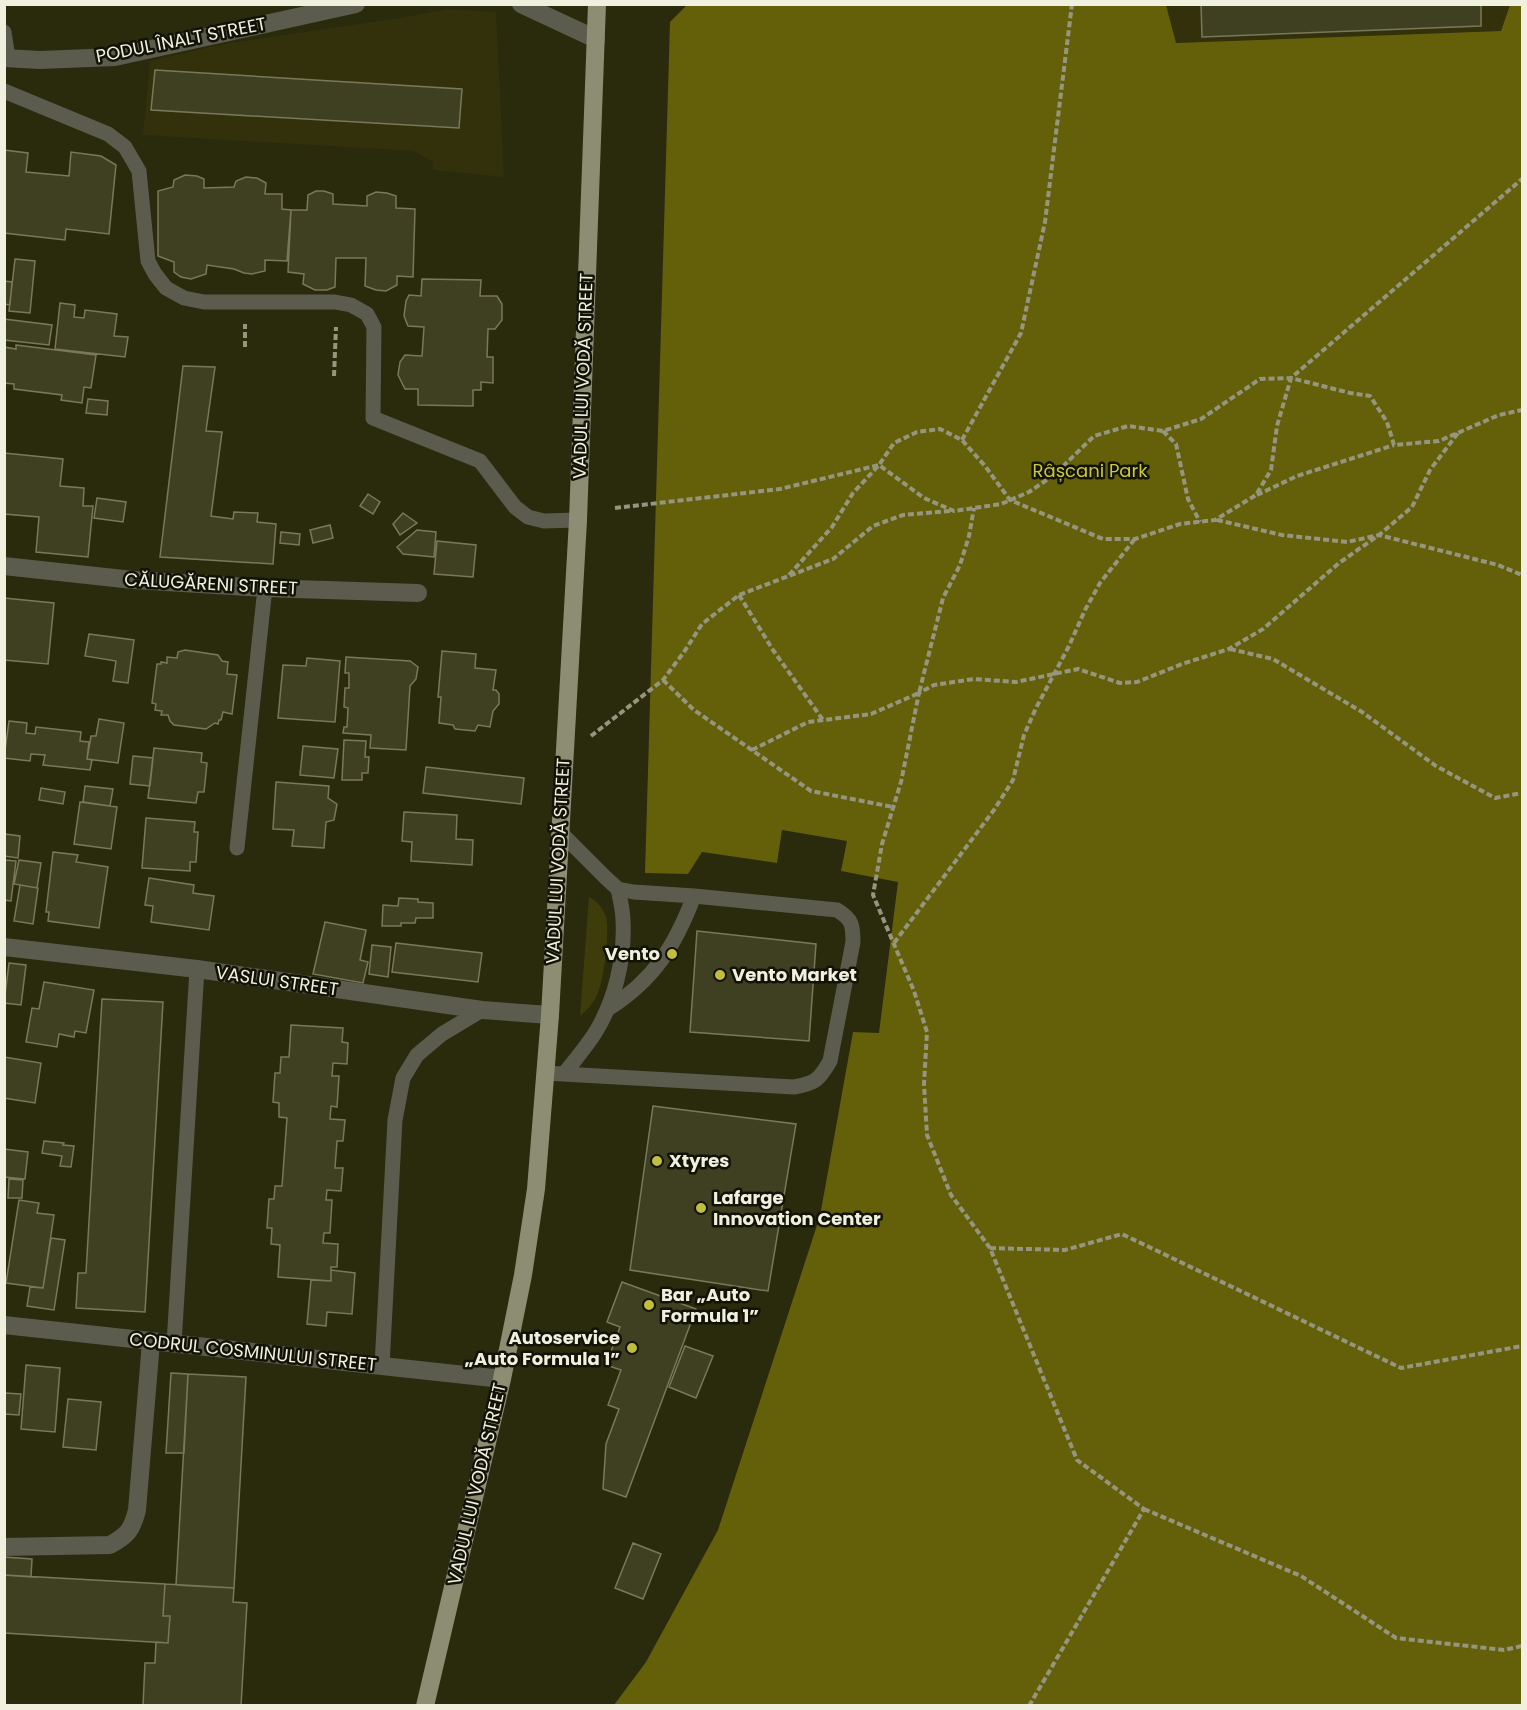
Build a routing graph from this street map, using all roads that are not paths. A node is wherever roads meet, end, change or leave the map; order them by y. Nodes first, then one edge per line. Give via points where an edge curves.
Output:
1 (356, 4) edge
2 (521, 4) edge
3 (597, 4) edge
4 (4, 32) edge
5 (596, 39) junction
6 (6, 58) edge
7 (4, 91) edge
8 (578, 520) junction
9 (4, 566) edge
10 (265, 588) junction
11 (418, 592) dead end
12 (560, 832) junction
13 (237, 848) dead end
14 (618, 889) junction
15 (694, 896) junction
16 (4, 946) edge
17 (198, 969) junction
18 (608, 1009) junction
19 (482, 1010) junction
20 (550, 1015) junction
21 (545, 1073) junction
22 (564, 1074) junction
23 (4, 1325) edge
24 (151, 1342) junction
25 (174, 1344) junction
26 (382, 1366) junction
27 (502, 1379) junction
28 (4, 1547) edge
29 (425, 1706) edge

1 - 6 street, PODUL ÎNALT STREET via 115,57
2 - 5 street
3 - 5 main road, VADUL LUI VODĂ STREET
4 - 6 lane
5 - 8 main road, VADUL LUI VODĂ STREET
7 - 8 lane via 108,134 124,147 139,171 148,261 166,288 184,298 204,302 335,302 367,314 374,327 373,418 480,461 514,507 528,517 544,521
8 - 12 main road, VADUL LUI VODĂ STREET
9 - 10 street, CĂLUGĂRENI STREET via 134,580
10 - 11 street, CĂLUGĂRENI STREET
10 - 13 lane
12 - 14 lane
12 - 20 main road, VADUL LUI VODĂ STREET
14 - 15 lane
14 - 18 lane via 622,947
15 - 18 lane via 673,943 659,963 637,989
15 - 22 lane via 827,908 846,916 853,927 853,942 830,1061 822,1075 810,1084 794,1087
16 - 17 street, VASLUI STREET
17 - 19 street, VASLUI STREET
17 - 25 lane
18 - 22 lane
19 - 20 street, VASLUI STREET
19 - 26 lane via 442,1034 417,1055 403,1078 394,1120
20 - 21 main road, VADUL LUI VODĂ STREET
21 - 22 lane
21 - 27 main road, VADUL LUI VODĂ STREET via 536,1188
23 - 24 street, CODRUL COSMINULUI STREET
24 - 25 street, CODRUL COSMINULUI STREET
24 - 28 street via 137,1510 132,1527 110,1545
25 - 26 street, CODRUL COSMINULUI STREET
26 - 27 street, CODRUL COSMINULUI STREET
27 - 29 main road, VADUL LUI VODĂ STREET

